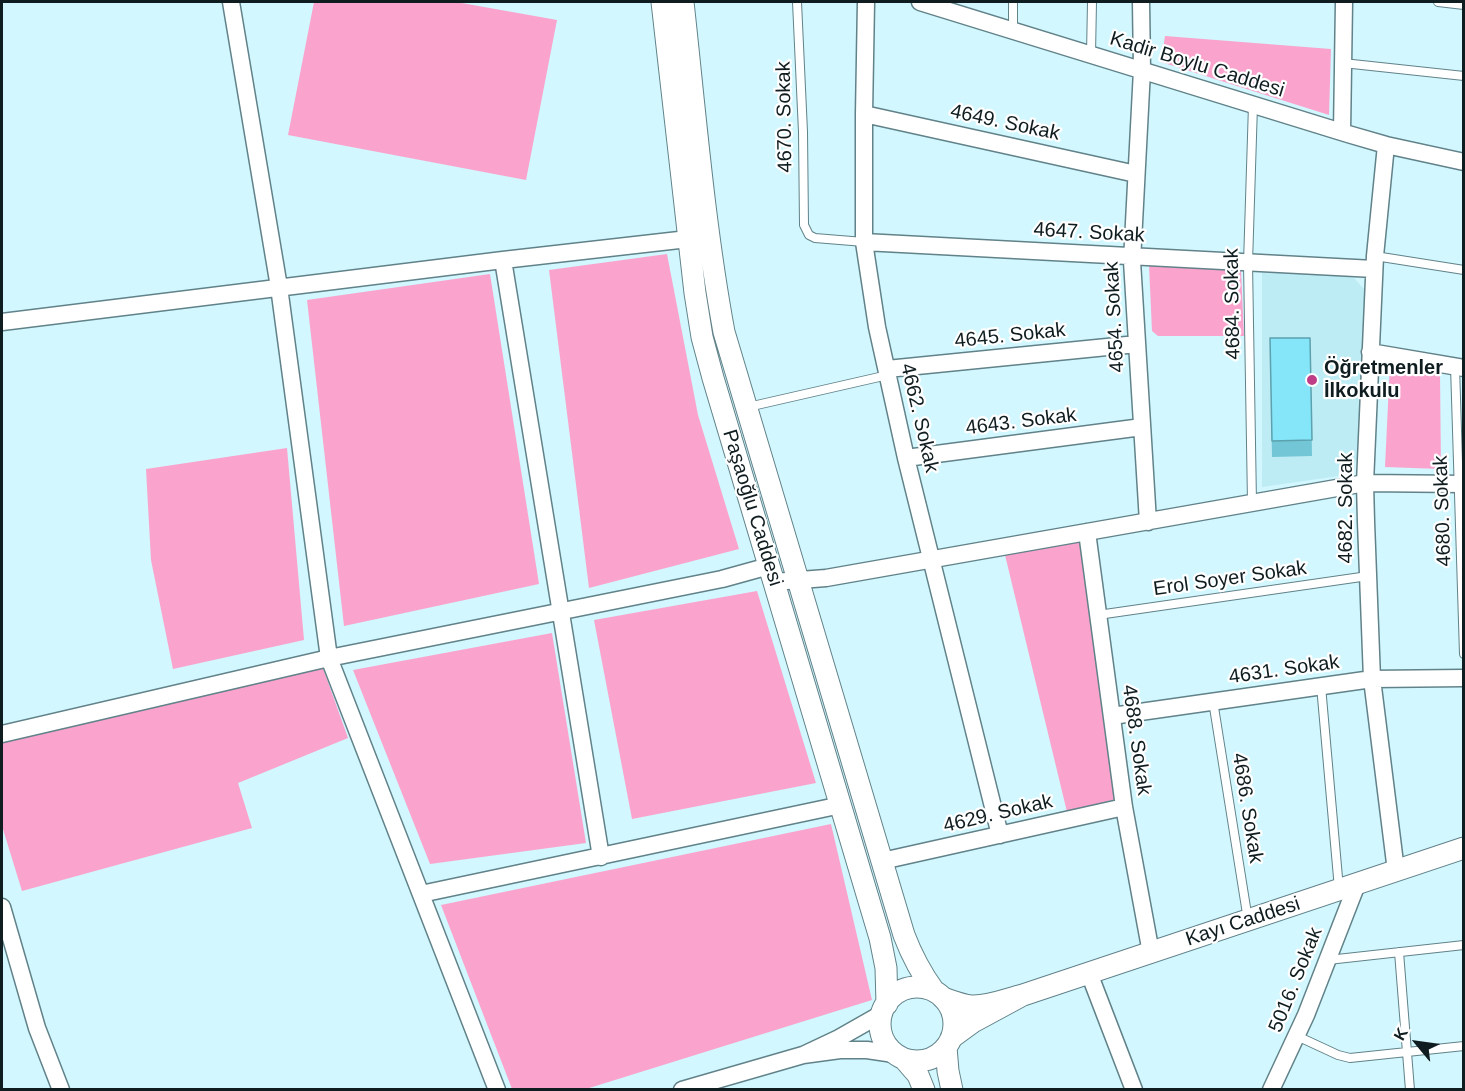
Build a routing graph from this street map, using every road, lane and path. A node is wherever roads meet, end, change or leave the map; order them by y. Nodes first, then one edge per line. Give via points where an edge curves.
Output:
1 (231, 2) edge
2 (662, 2) edge
3 (683, 2) edge
4 (797, 2) edge
5 (866, 2) edge
6 (920, 2) edge
7 (1013, 2) edge
8 (1092, 2) edge
9 (1141, 2) edge
10 (1344, 2) edge
11 (1438, 2) edge
12 (944, 5) edge
13 (1464, 5) edge
14 (1013, 30) junction
15 (1091, 54) junction
16 (1343, 63) junction
17 (1142, 70) junction
18 (1464, 76) edge
19 (1253, 104) junction
20 (864, 114) junction
21 (1342, 132) junction
22 (1386, 145) junction
23 (1464, 162) edge
24 (1136, 174) junction
25 (806, 231) joint
26 (688, 239) junction
27 (864, 242) junction
28 (1132, 256) junction
29 (503, 260) junction
30 (1248, 262) junction
31 (1374, 263) junction
32 (1464, 270) edge
33 (279, 287) junction
34 (2, 321) edge
35 (1137, 344) junction
36 (1370, 352) junction
37 (1459, 367) edge
38 (887, 372) junction
39 (746, 408) junction
40 (1142, 427) junction
41 (906, 458) junction
42 (1365, 483) junction
43 (1461, 484) edge
44 (1252, 503) junction
45 (1148, 522) junction
46 (1087, 532) junction
47 (932, 560) junction
48 (772, 574) junction
49 (1368, 576) junction
50 (798, 581) junction
51 (1462, 585) edge
52 (561, 612) junction
53 (1098, 615) junction
54 (1464, 654) edge
55 (329, 658) junction
56 (1464, 678) edge
57 (1372, 679) junction
58 (1321, 686) junction
59 (1213, 701) junction
60 (1112, 716) junction
61 (2, 734) edge
62 (841, 805) junction
63 (1124, 807) junction
64 (1000, 835) junction
65 (1464, 849) edge
66 (601, 857) junction
67 (882, 861) junction
68 (1396, 871) junction
69 (1348, 887) junction
70 (421, 894) junction
71 (2, 907) edge
72 (1248, 920) junction
73 (1464, 945) edge
74 (1151, 952) junction
75 (1399, 952) junction
76 (1328, 960) junction
77 (1089, 973) junction
78 (939, 995) junction
79 (1023, 995) junction
80 (885, 1008) junction
81 (1297, 1036) junction
82 (949, 1043) junction
83 (1464, 1046) edge
84 (1407, 1052) junction
85 (803, 1054) junction
86 (900, 1057) junction
87 (1276, 1087) edge
88 (61, 1089) edge
89 (497, 1089) edge
90 (682, 1089) edge
91 (924, 1089) edge
92 (952, 1089) edge
93 (1134, 1089) edge
94 (1410, 1089) edge

1 - 33 street
2 - 26 street, Paşaoğlu Caddesi
3 - 39 street, Paşaoğlu Caddesi via 716,290
4 - 25 lane, 4670. Sokak
5 - 20 street, 4662. Sokak
6 - 12 street, Kadir Boylu Caddesi
7 - 14 lane
8 - 15 lane
9 - 17 street, 4654. Sokak
10 - 16 street
11 - 13 lane
12 - 14 street, Kadir Boylu Caddesi
14 - 15 street, Kadir Boylu Caddesi
15 - 17 street, Kadir Boylu Caddesi
16 - 18 lane
16 - 21 street
17 - 19 street, Kadir Boylu Caddesi
17 - 24 street, 4654. Sokak
19 - 21 street, Kadir Boylu Caddesi
19 - 30 lane, 4684. Sokak
20 - 24 street, 4649. Sokak
20 - 27 street, 4662. Sokak
21 - 22 street, Kadir Boylu Caddesi
22 - 23 street, Kadir Boylu Caddesi
22 - 31 street, 4682. Sokak
24 - 28 street, 4654. Sokak
25 - 27 lane, 4647. Sokak via 815,238
26 - 29 street
26 - 48 street, Paşaoğlu Caddesi via 702,337
27 - 28 street, 4647. Sokak
27 - 38 street, 4662. Sokak
28 - 30 street, 4647. Sokak
28 - 35 street, 4654. Sokak
29 - 33 street
29 - 52 street
30 - 31 street, 4647. Sokak
30 - 44 lane, 4684. Sokak
31 - 32 lane
31 - 36 street, 4682. Sokak
33 - 34 street
33 - 55 street
35 - 38 street, 4645. Sokak
35 - 40 street, 4654. Sokak
36 - 37 street
36 - 42 street, 4682. Sokak
37 - 43 lane, 4680. Sokak
38 - 39 lane, 4645. Sokak
38 - 41 street, 4662. Sokak
39 - 50 street, Paşaoğlu Caddesi
40 - 41 street, 4643. Sokak
40 - 45 street, 4654. Sokak
41 - 47 street, 4662. Sokak
42 - 43 street
42 - 44 street
42 - 49 street, 4682. Sokak
43 - 51 lane, 4680. Sokak
44 - 45 street
45 - 46 street
46 - 47 street
46 - 53 street, 4688. Sokak
47 - 50 street
47 - 64 street, 4662. Sokak
48 - 50 street
48 - 52 street via 722,579
48 - 62 street, Paşaoğlu Caddesi
49 - 53 lane, Erol Soyer Sokak
49 - 57 street, 4682. Sokak
50 - 67 street, Paşaoğlu Caddesi
51 - 54 lane, 4680. Sokak
52 - 55 street
52 - 66 street
53 - 60 street, 4688. Sokak
55 - 61 street
55 - 70 street
56 - 57 street, 4631. Sokak
57 - 58 street, 4631. Sokak
57 - 68 street, 4682. Sokak
58 - 59 street, 4631. Sokak
58 - 69 lane
59 - 60 street, 4631. Sokak
59 - 72 lane, 4686. Sokak
60 - 63 street, 4688. Sokak
62 - 66 street
62 - 80 street, Paşaoğlu Caddesi via 882,946
63 - 64 street, 4629. Sokak
63 - 74 street, 4688. Sokak
64 - 67 street, 4629. Sokak
65 - 68 street, Kayı Caddesi
66 - 70 street
67 - 78 street, Paşaoğlu Caddesi via 909,949 922,975
68 - 69 street, Kayı Caddesi
69 - 72 street, Kayı Caddesi
69 - 76 street, 5016. Sokak
70 - 89 street
71 - 88 street via 37,1028
72 - 74 street, Kayı Caddesi
73 - 75 lane
74 - 77 street, Kayı Caddesi
75 - 76 lane
75 - 84 lane
76 - 81 street, 5016. Sokak
77 - 79 street, Kayı Caddesi
77 - 93 street
78 - 79 street, Kayı Caddesi via 972,1006
78 - 80 street via 911,988 900,992
78 - 82 street via 954,1019
79 - 82 street, Kayı Caddesi via 974,1022
80 - 85 street via 839,1038
80 - 86 street via 881,1032 886,1044
81 - 84 lane via 1345,1057
81 - 87 street, 5016. Sokak
82 - 86 street via 930,1059 918,1062
82 - 92 street via 946,1059
83 - 84 lane
84 - 94 lane
85 - 86 street via 858,1050
85 - 90 street
86 - 91 street via 918,1075

